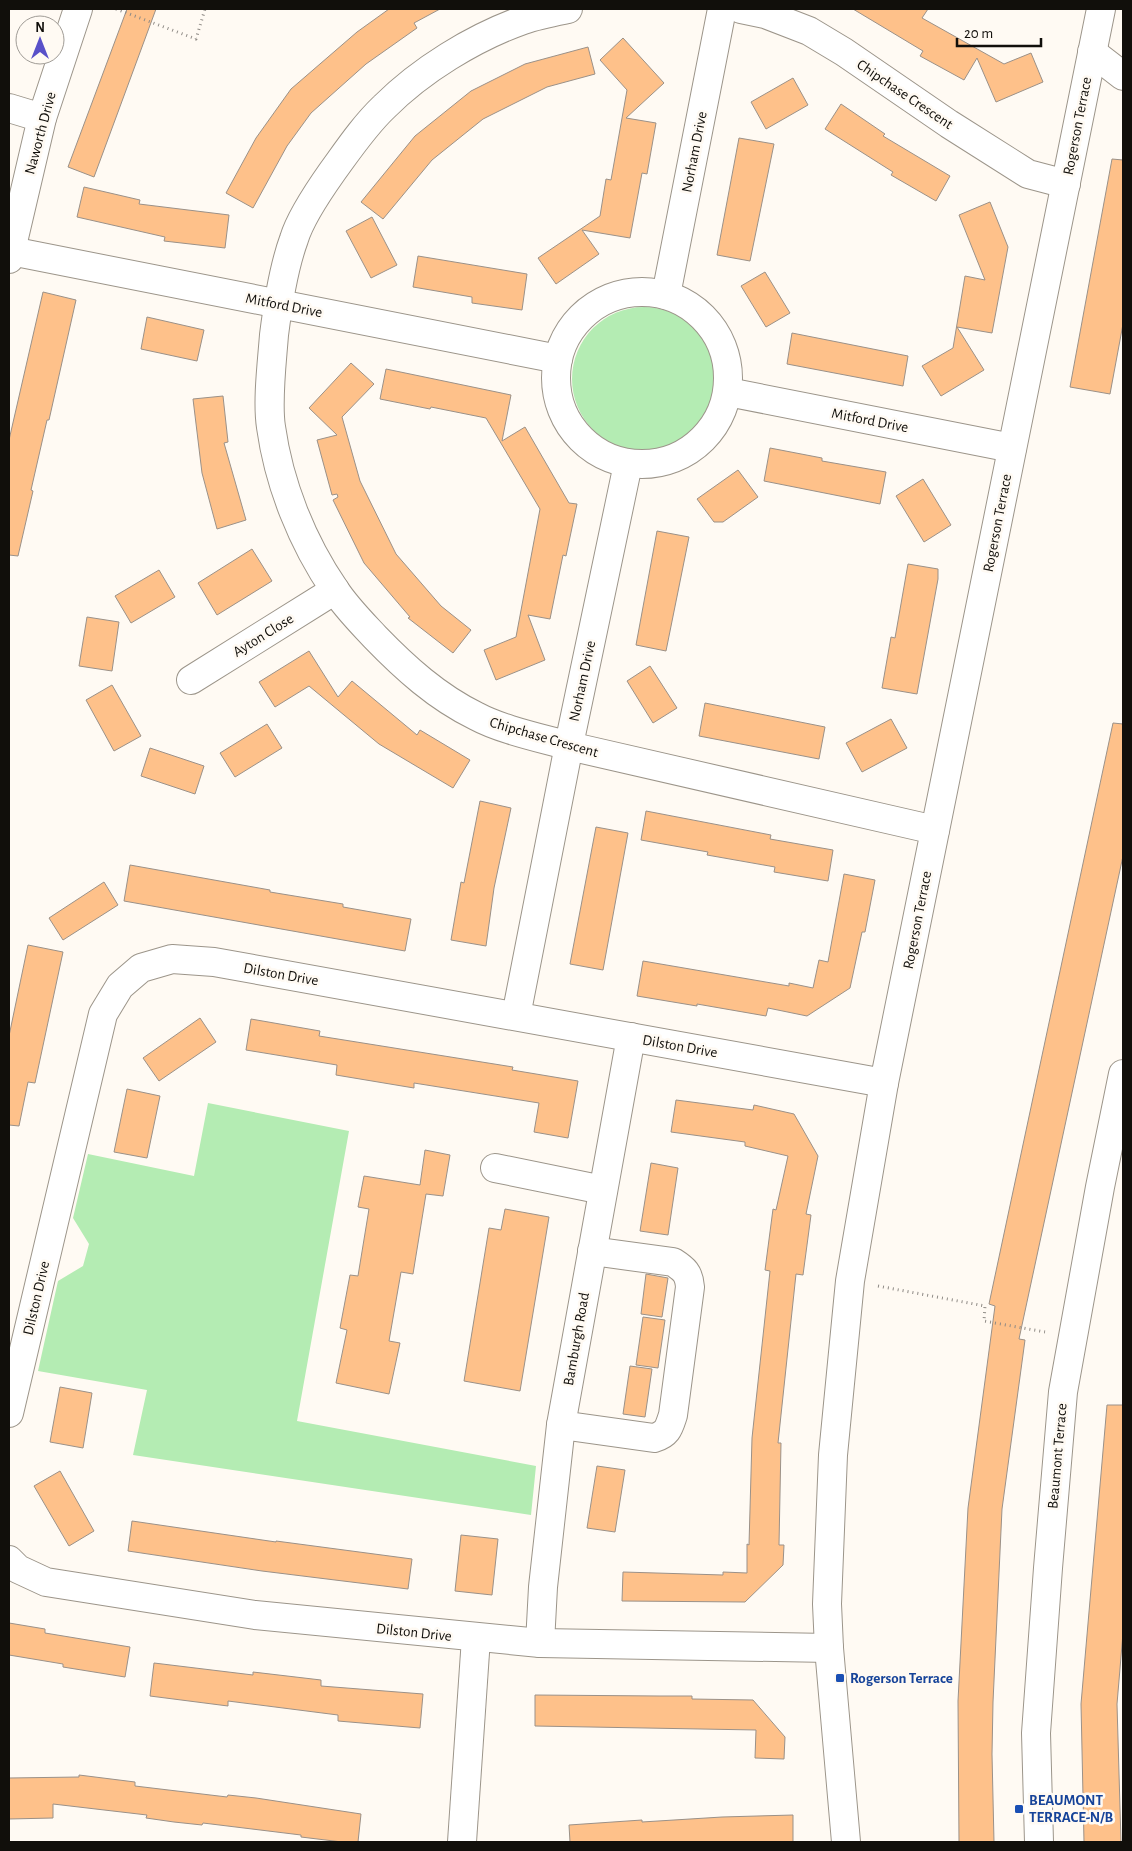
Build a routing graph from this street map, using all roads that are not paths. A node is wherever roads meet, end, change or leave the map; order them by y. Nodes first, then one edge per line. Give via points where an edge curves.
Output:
1 (78, 9) edge
2 (568, 9) edge
3 (722, 9) edge
4 (742, 9) edge
5 (1101, 9) edge
6 (807, 20) edge
7 (1092, 52) junction
8 (1123, 76) edge
9 (9, 108) edge
10 (42, 118) junction
11 (1066, 184) junction
12 (10, 255) edge
13 (666, 295) junction
14 (278, 303) junction
15 (558, 359) junction
16 (728, 392) junction
17 (1012, 448) junction
18 (628, 464) junction
19 (335, 590) junction
20 (191, 680) dead end
21 (569, 746) junction
22 (935, 830) junction
23 (516, 1016) junction
24 (631, 1037) junction
25 (1123, 1074) edge
26 (884, 1083) junction
27 (495, 1168) dead end
28 (603, 1190) junction
29 (592, 1251) junction
30 (9, 1413) edge
31 (561, 1425) junction
32 (9, 1560) edge
33 (476, 1638) junction
34 (540, 1644) junction
35 (829, 1648) junction
36 (462, 1842) edge
37 (846, 1842) edge
38 (1039, 1842) edge

1 - 10 street, Naworth Drive
2 - 14 street, Chipchase Crescent via 524,19 473,41 383,107 350,146 294,237
3 - 13 street, Norham Drive
4 - 6 street, Chipchase Crescent
5 - 7 street, Rogerson Terrace
6 - 11 street, Chipchase Crescent via 844,52 949,124 1028,174
7 - 8 street
7 - 11 street, Rogerson Terrace
9 - 10 street
10 - 12 street, Naworth Drive
11 - 17 street, Rogerson Terrace
12 - 14 street, Mitford Drive
13 - 15 street via 631,293 597,304 571,328
13 - 16 street via 689,306 708,322 717,336 728,366
14 - 15 street, Mitford Drive
14 - 19 street, Chipchase Crescent via 271,368 271,426 285,489 312,550
15 - 18 street via 557,395 571,427 596,451
16 - 17 street, Mitford Drive
16 - 18 street via 716,424 693,448 662,463
17 - 22 street, Rogerson Terrace
18 - 21 street, Norham Drive
19 - 20 street, Ayton Close
19 - 21 street, Chipchase Crescent via 402,665 434,691 477,717
21 - 22 street, Chipchase Crescent
21 - 23 street, Norham Drive
22 - 26 street, Rogerson Terrace
23 - 24 street, Dilston Drive
23 - 30 street, Dilston Drive via 214,962 172,959 141,968 120,986 103,1014
24 - 26 street, Dilston Drive
24 - 28 street, Bamburgh Road
25 - 38 street, Beaumont Terrace via 1063,1392 1037,1723
26 - 35 street, Rogerson Terrace via 850,1280 833,1455 827,1604
27 - 28 street
28 - 29 street, Bamburgh Road
29 - 31 street, Bamburgh Road
29 - 31 street via 673,1262 689,1276 673,1415 663,1435 654,1438
31 - 34 street, Bamburgh Road via 542,1587
32 - 33 street, Dilston Drive via 18,1569 46,1582 255,1615
33 - 34 street, Dilston Drive
33 - 36 street
34 - 35 street, Dilston Drive
35 - 37 street, Rogerson Terrace

